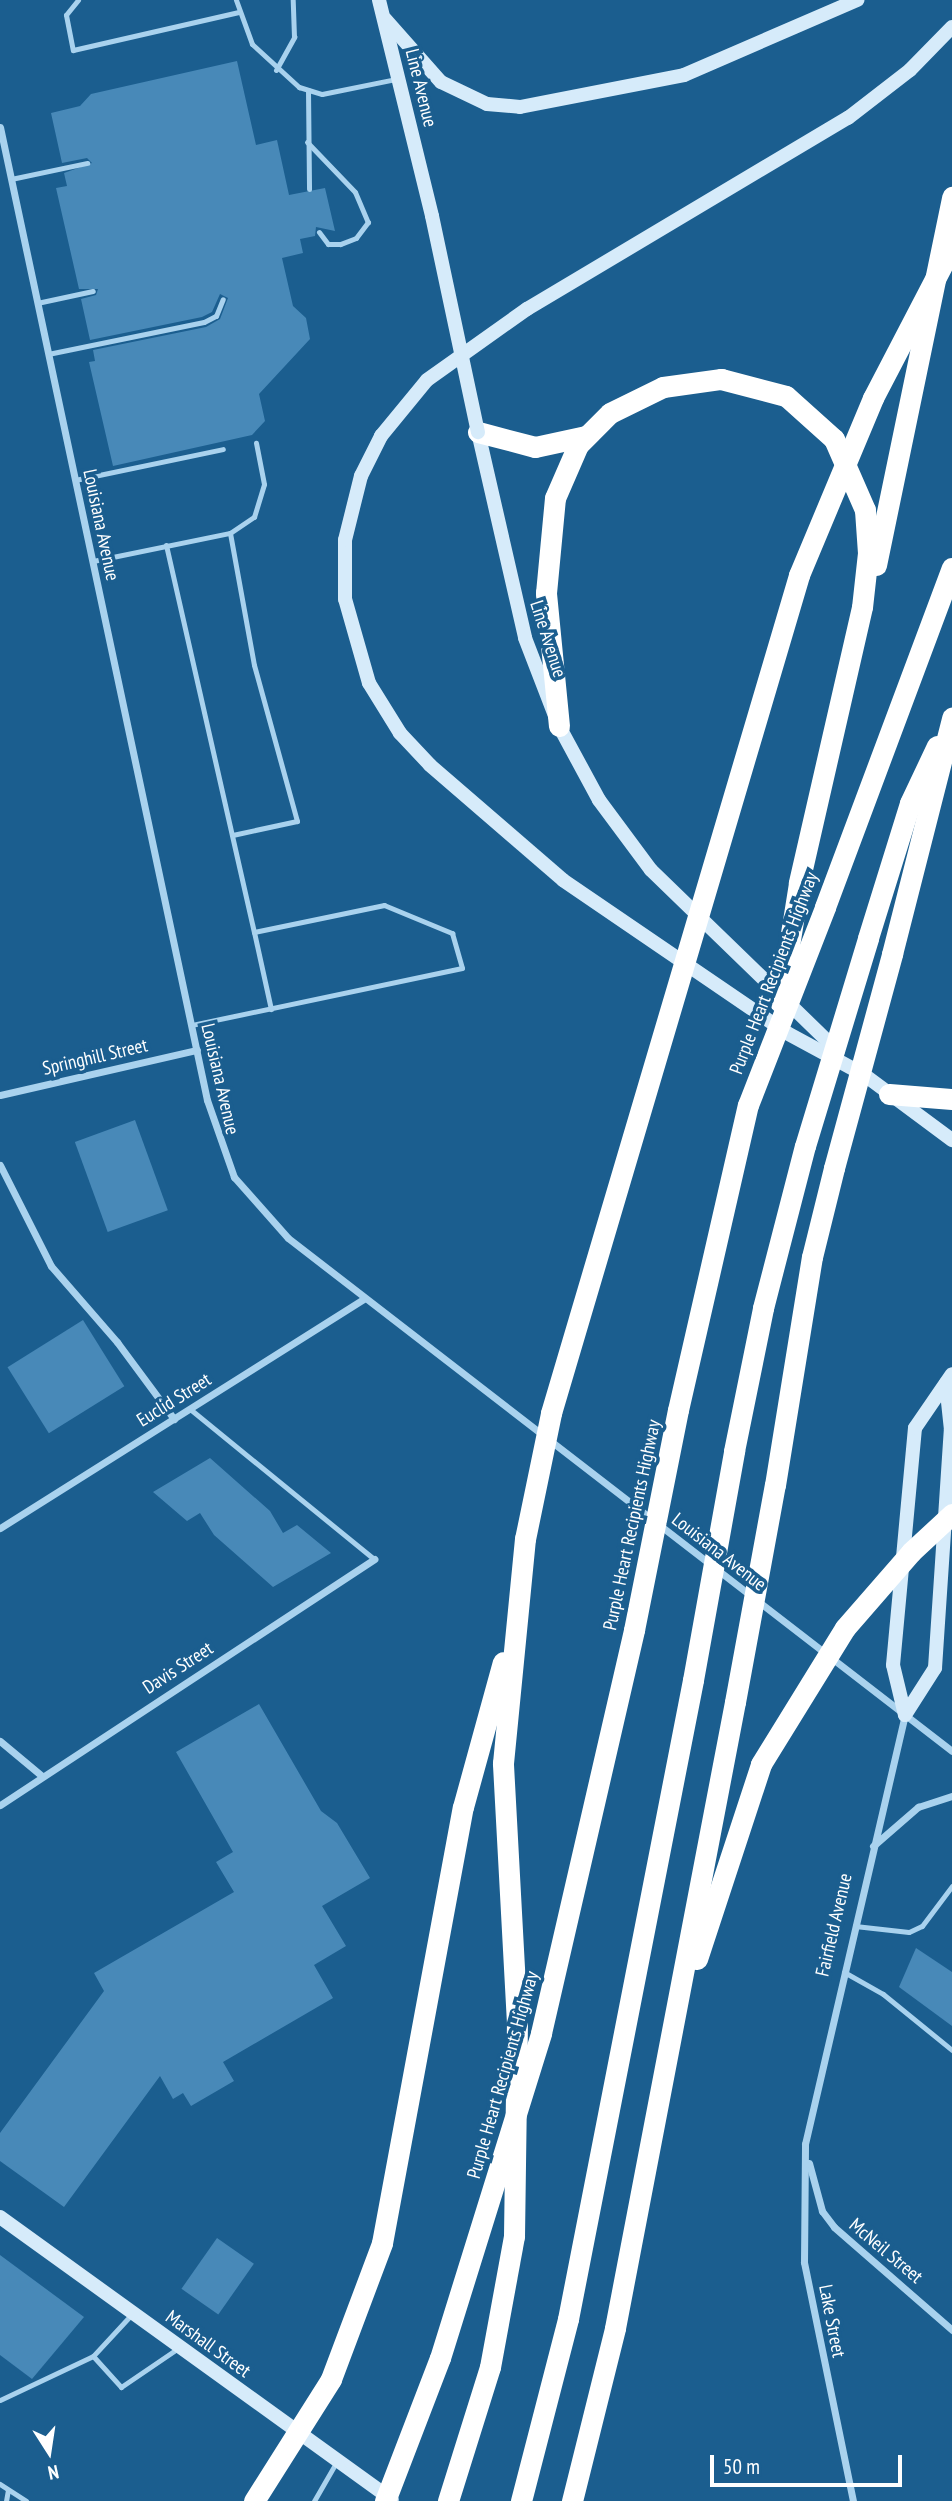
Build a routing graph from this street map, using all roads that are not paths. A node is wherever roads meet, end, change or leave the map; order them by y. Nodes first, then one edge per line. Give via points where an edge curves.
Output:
1 (78, 0) edge
2 (236, 0) edge
3 (293, 0) edge
4 (379, 0) edge
5 (857, 0) edge
6 (239, 12) junction
7 (384, 19) junction
8 (952, 27) edge
9 (276, 70) junction
10 (399, 78) junction
11 (308, 90) junction
12 (0, 127) edge
13 (307, 142) junction
14 (87, 163) dead end
15 (11, 179) junction
16 (309, 189) dead end
17 (952, 197) edge
18 (319, 232) dead end
19 (952, 246) edge
20 (93, 291) dead end
21 (223, 299) dead end
22 (37, 303) junction
23 (48, 354) junction
24 (478, 432) junction
25 (586, 436) junction
26 (256, 443) dead end
27 (223, 449) dead end
28 (75, 480) junction
29 (230, 533) junction
30 (166, 545) junction
31 (93, 561) junction
32 (952, 568) edge
33 (862, 607) junction
34 (952, 719) edge
35 (559, 726) junction
36 (232, 835) junction
37 (254, 932) junction
38 (271, 1009) junction
39 (191, 1025) junction
40 (778, 1025) junction
41 (197, 1050) junction
42 (859, 1072) junction
43 (889, 1094) junction
44 (0, 1095) edge
45 (952, 1099) edge
46 (952, 1140) edge
47 (0, 1165) edge
48 (365, 1298) junction
49 (949, 1379) edge
50 (190, 1409) junction
51 (174, 1419) junction
52 (952, 1514) edge
53 (0, 1528) edge
54 (374, 1559) joint
55 (512, 1637) junction
56 (905, 1715) junction
57 (0, 1741) edge
58 (952, 1751) edge
59 (41, 1776) junction
60 (952, 1796) edge
61 (0, 1805) edge
62 (873, 1846) junction
63 (952, 1886) edge
64 (855, 1926) junction
65 (844, 1972) junction
66 (952, 2050) edge
67 (659, 2089) junction
68 (805, 2144) junction
69 (0, 2217) edge
70 (133, 2313) junction
71 (952, 2330) edge
72 (180, 2347) junction
73 (93, 2356) junction
74 (0, 2400) edge
75 (337, 2460) junction
76 (0, 2484) edge
77 (8, 2490) junction
78 (6, 2501) edge
79 (26, 2501) edge
80 (254, 2501) edge
81 (314, 2501) edge
82 (385, 2501) edge
83 (393, 2501) edge
84 (448, 2501) edge
85 (521, 2501) edge
86 (572, 2501) edge
87 (853, 2501) edge

1 - 6 lane via 66,15 73,50
2 - 6 lane
3 - 9 lane via 294,37
4 - 7 main road, Line Avenue
5 - 7 main road via 684,75 520,107 486,104 441,82
6 - 9 lane via 252,44
7 - 10 main road, Line Avenue
8 - 42 main road via 910,70 848,118 527,309 427,380 381,436 361,476 345,540 345,599 369,684 400,733 430,765 563,880 787,1033
9 - 11 lane
10 - 11 lane via 323,94
10 - 24 main road, Line Avenue, bridge
11 - 13 lane
12 - 15 street, Louisiana Avenue
13 - 16 lane
13 - 18 lane via 355,192 368,222 356,238 340,244 328,244
14 - 15 lane
15 - 22 street, Louisiana Avenue
17 - 33 highway via 906,438
19 - 55 highway, bridge via 873,398 799,575 551,1413 525,1539
20 - 22 lane
21 - 23 lane via 216,316 204,322
22 - 23 street, Louisiana Avenue
23 - 28 street, Louisiana Avenue
24 - 25 highway via 535,447
24 - 35 main road, Line Avenue via 526,638
25 - 33 highway via 610,413 640,396 687,382 754,383 786,396 834,439 853,475 868,533
25 - 35 highway via 565,467 551,536 546,593
26 - 29 lane via 264,484 254,517
27 - 28 lane
28 - 31 street, Louisiana Avenue
29 - 30 lane
29 - 36 lane via 254,665 297,821
30 - 31 lane
30 - 36 lane
31 - 39 street, Louisiana Avenue
32 - 40 highway, Purple Heart Recipients Highway, bridge
33 - 40 highway, bridge via 799,883
34 - 67 highway, bridge via 812,1257 775,1485
34 - 85 highway, bridge via 910,803 805,1146 762,1308 574,2293
35 - 42 main road, Line Avenue via 599,800 651,870
36 - 37 lane
37 - 38 lane
37 - 38 lane via 384,905 452,933 458,946 462,968
38 - 39 lane
39 - 41 street, Louisiana Avenue
40 - 82 highway, Purple Heart Recipients Highway, bridge via 748,1105 541,2033 440,2358
41 - 44 street, Springhill Street
41 - 48 street, Louisiana Avenue via 217,1139 234,1177 288,1238
42 - 43 main road, Line Avenue
43 - 45 highway
43 - 46 main road, Line Avenue
47 - 51 street via 51,1266 117,1342
48 - 50 street, Euclid Street
48 - 56 street, Louisiana Avenue
49 - 56 main road, Fairfield Avenue via 951,1430 935,1668
49 - 56 main road, Fairfield Avenue via 915,1428 893,1665
50 - 51 street, Euclid Street
50 - 54 lane
51 - 53 street, Euclid Street
52 - 67 highway, bridge via 911,1552 845,1628 761,1764 722,1875
54 - 59 street, Davis Street
55 - 80 highway, bridge via 491,1690 463,1807 382,2243 331,2379
55 - 84 highway, bridge via 502,1822 517,2023 514,2236 490,2367
56 - 58 street, Louisiana Avenue
56 - 62 street, Fairfield Avenue
57 - 59 street
59 - 61 street, Davis Street
60 - 62 street via 918,1807
62 - 64 street, Fairfield Avenue
63 - 64 lane via 922,1926 909,1932
64 - 65 street, Fairfield Avenue
65 - 66 lane via 883,1994
65 - 68 street, Fairfield Avenue
67 - 86 highway via 615,2328
68 - 71 street, McNeil Street via 813,2188 834,2227
68 - 87 street, Lake Street via 804,2262
69 - 70 main road, Marshall Street
70 - 72 main road, Marshall Street
70 - 73 lane
72 - 73 lane via 121,2387
72 - 75 main road, Marshall Street
73 - 74 lane
75 - 81 lane
75 - 83 main road, Marshall Street
76 - 77 lane
77 - 78 lane
77 - 79 lane

